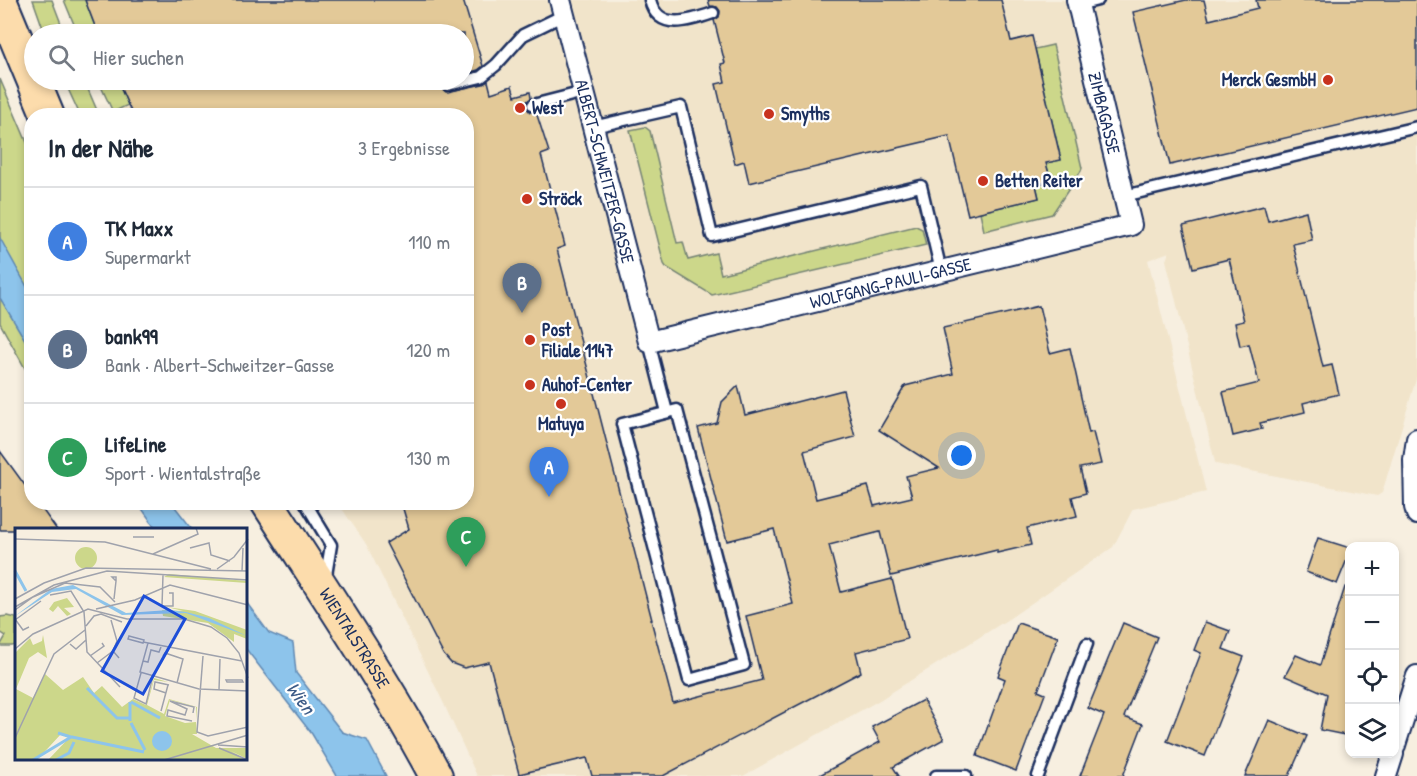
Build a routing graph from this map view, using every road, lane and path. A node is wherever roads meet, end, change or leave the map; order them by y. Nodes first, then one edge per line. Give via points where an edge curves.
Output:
1 (0, 0) edge
2 (650, 0) edge
3 (1098, 0) edge
4 (1077, 2) edge
5 (562, 7) edge
6 (713, 13) dead end
7 (24, 58) edge
8 (474, 79) edge
9 (37, 90) edge
10 (584, 92) junction
11 (533, 105) dead end
12 (45, 108) edge
13 (593, 127) junction
14 (1417, 127) edge
15 (1124, 196) junction
16 (1131, 225) joint
17 (941, 271) junction
18 (648, 342) junction
19 (667, 412) junction
20 (1417, 439) edge
21 (272, 510) edge
22 (310, 510) edge
23 (1417, 514) edge
24 (323, 590) junction
25 (1087, 644) dead end
26 (1417, 676) edge
27 (1399, 735) edge
28 (1391, 758) edge
29 (436, 776) edge
30 (936, 776) edge
31 (966, 776) edge
32 (1038, 776) edge
33 (1386, 776) edge

1 - 7 main road
2 - 6 lane via 662,18 673,22 696,20
3 - 4 lane
4 - 15 street, ZIMBAGASSE
5 - 8 lane via 523,35 496,65
5 - 10 street, ALBERT-SCHWEITZER-GASSE
9 - 12 main road
10 - 11 lane
10 - 13 street, ALBERT-SCHWEITZER-GASSE
13 - 17 lane via 681,106 712,236 921,186
13 - 18 street, ALBERT-SCHWEITZER-GASSE
14 - 15 lane
15 - 16 street, ZIMBAGASSE
16 - 17 street, WOLFGANG-PAULI-GASSE
17 - 18 street, WOLFGANG-PAULI-GASSE
18 - 19 lane
19 - 19 lane via 677,410 744,665 689,680 622,424
20 - 23 street
21 - 24 main road, WIENTALSTRASSE
22 - 24 lane via 331,545
24 - 29 main road, WIENTALSTRASSE
25 - 32 lane
26 - 27 street
28 - 33 street
30 - 31 lane

